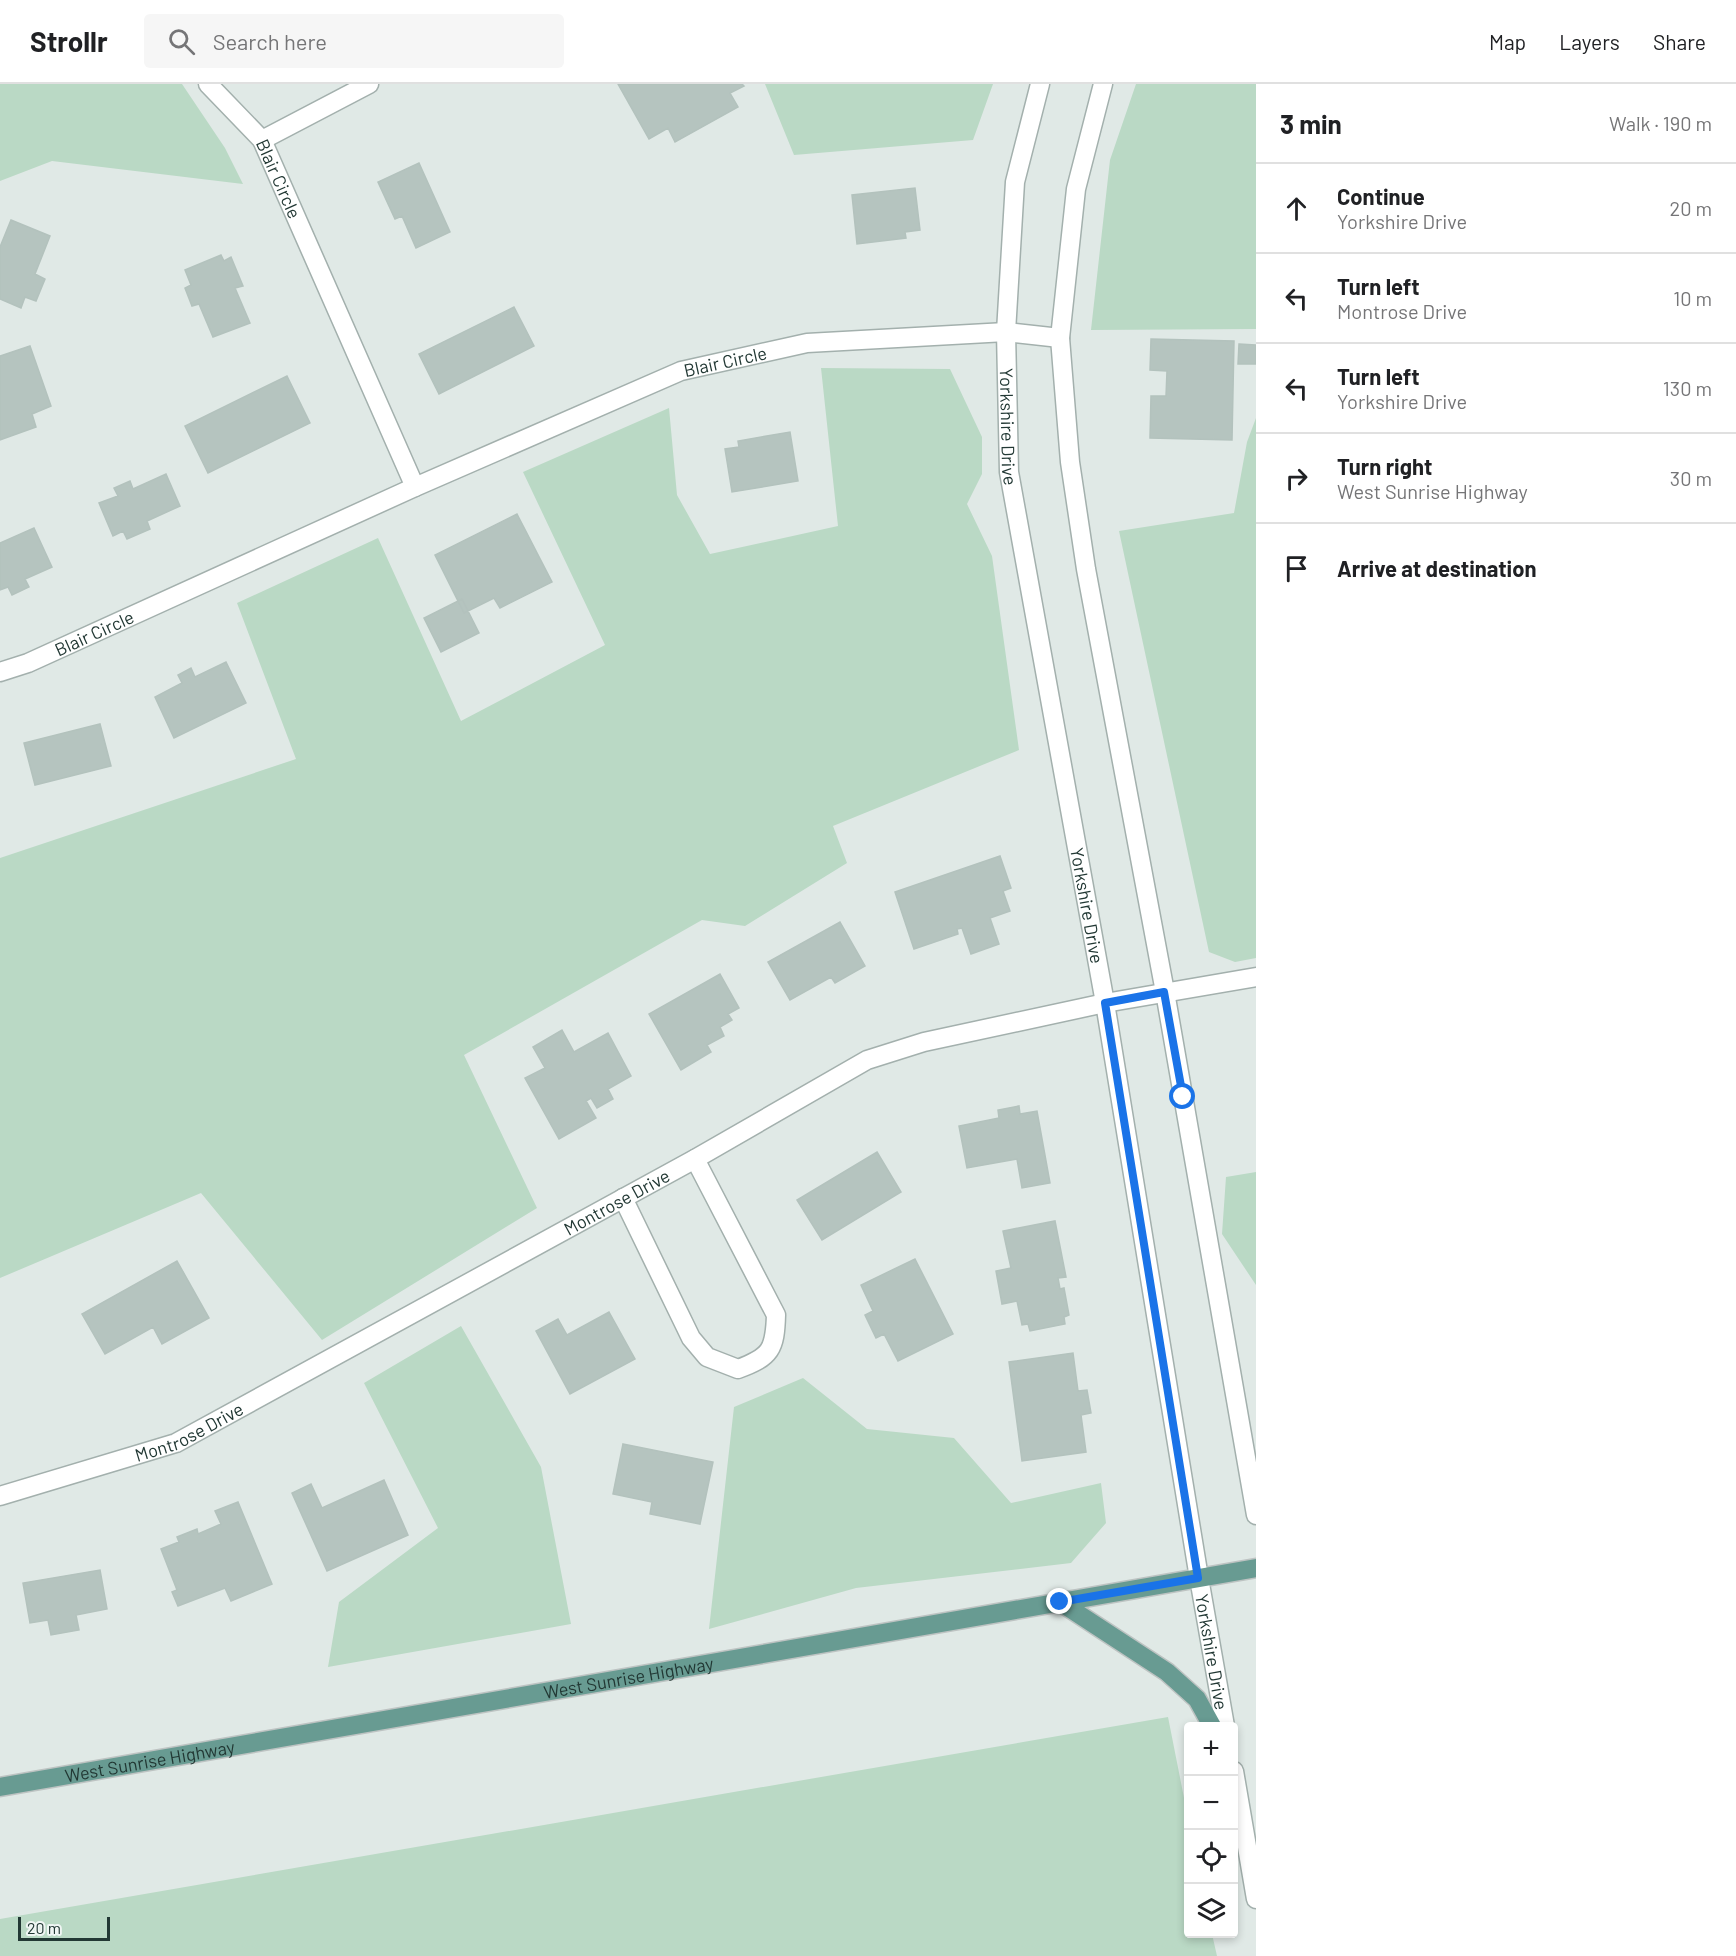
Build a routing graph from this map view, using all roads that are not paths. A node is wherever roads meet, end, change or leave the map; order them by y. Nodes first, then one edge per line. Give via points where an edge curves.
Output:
1 (208, 84) edge
2 (369, 84) edge
3 (1040, 84) edge
4 (1103, 84) edge
5 (262, 140) junction
6 (1006, 332) junction
7 (1060, 338) junction
8 (415, 487) junction
9 (0, 672) edge
10 (1256, 977) edge
11 (1164, 992) junction
12 (1105, 1003) junction
13 (695, 1159) junction
14 (623, 1198) junction
15 (0, 1496) edge
16 (1256, 1515) edge
17 (1256, 1568) edge
18 (1198, 1578) junction
19 (1060, 1602) junction
20 (1210, 1722) edge
21 (1225, 1722) edge
22 (1234, 1776) edge
23 (0, 1787) edge
24 (1256, 1899) edge

1 - 5 street, Blair Circle
2 - 5 street
3 - 6 street, Yorkshire Drive via 1015,182
4 - 7 street via 1076,189
5 - 8 street, Blair Circle
6 - 7 street, Blair Circle
6 - 8 street, Blair Circle via 807,342 681,371
6 - 12 street, Yorkshire Drive via 1009,472
7 - 11 street via 1070,462 1086,569
8 - 9 street, Blair Circle
10 - 11 street, Montrose Drive
11 - 12 street, Montrose Drive
11 - 16 street
12 - 13 street, Montrose Drive via 924,1042 867,1060
12 - 18 street, Yorkshire Drive
13 - 14 street, Montrose Drive
13 - 14 street via 776,1315 775,1340 761,1361 738,1369 708,1357 691,1338
14 - 15 street, Montrose Drive via 176,1443
17 - 18 main road, West Sunrise Highway
18 - 19 main road, West Sunrise Highway
18 - 21 street, Yorkshire Drive
19 - 20 main road via 1167,1672 1197,1699
19 - 23 main road, West Sunrise Highway
22 - 24 street

